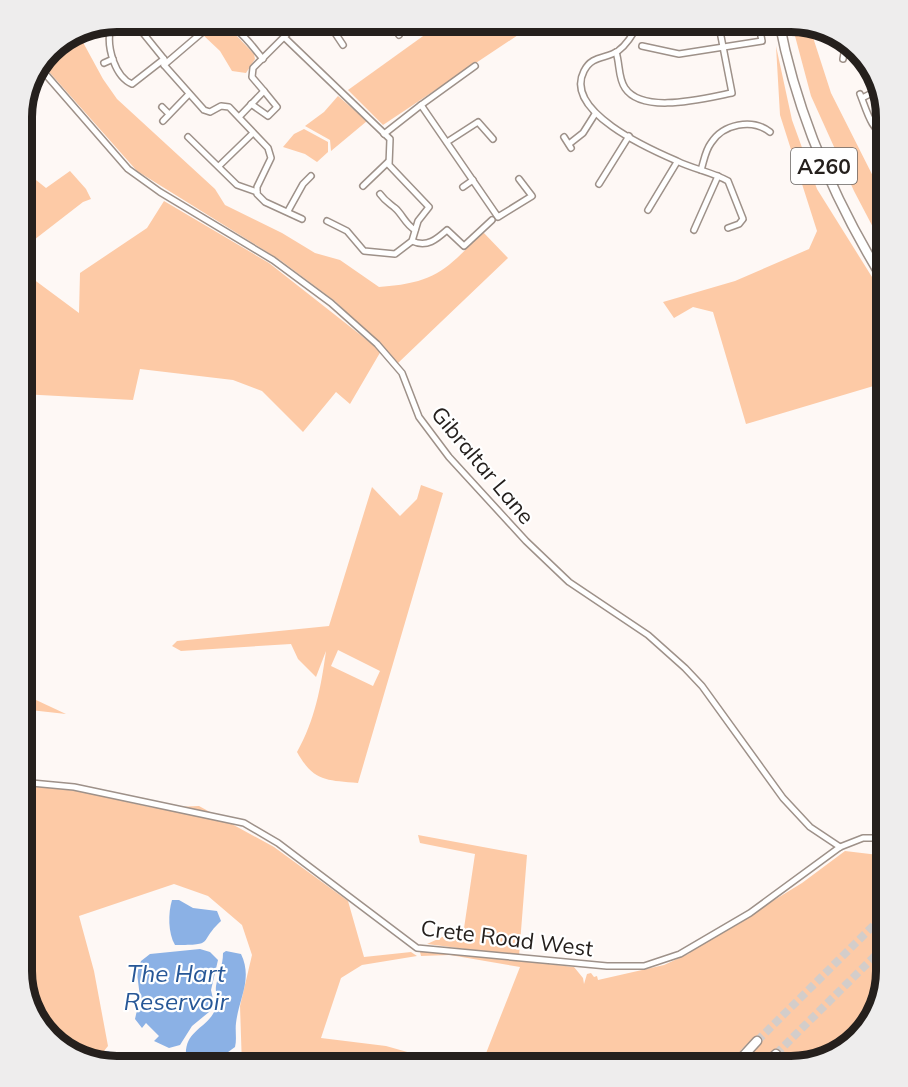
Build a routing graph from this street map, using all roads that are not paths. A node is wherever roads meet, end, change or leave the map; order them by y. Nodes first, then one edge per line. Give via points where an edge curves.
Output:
1 (113, 32) edge
2 (142, 32) edge
3 (202, 32) edge
4 (239, 32) edge
5 (290, 32) edge
6 (334, 32) edge
7 (633, 32) edge
8 (720, 32) edge
9 (760, 32) edge
10 (781, 32) edge
11 (285, 38) junction
12 (343, 45) dead end
13 (642, 46) dead end
14 (723, 48) junction
15 (845, 50) edge
16 (616, 52) junction
17 (113, 59) junction
18 (263, 59) junction
19 (843, 59) dead end
20 (164, 62) junction
21 (104, 63) dead end
22 (475, 66) dead end
23 (44, 73) edge
24 (264, 91) junction
25 (873, 92) edge
26 (189, 94) junction
27 (251, 104) junction
28 (421, 105) junction
29 (162, 107) dead end
30 (169, 114) junction
31 (595, 114) junction
32 (240, 116) junction
33 (163, 121) dead end
34 (876, 128) edge
35 (770, 132) dead end
36 (253, 133) junction
37 (384, 134) junction
38 (629, 136) junction
39 (188, 137) dead end
40 (564, 137) dead end
41 (493, 139) dead end
42 (447, 142) junction
43 (388, 162) junction
44 (677, 162) junction
45 (219, 166) junction
46 (701, 170) junction
47 (311, 176) dead end
48 (718, 176) junction
49 (519, 179) dead end
50 (297, 180) dead end
51 (472, 180) junction
52 (303, 184) junction
53 (599, 184) dead end
54 (363, 186) dead end
55 (463, 187) dead end
56 (256, 192) junction
57 (380, 194) dead end
58 (648, 210) dead end
59 (288, 211) junction
60 (302, 219) dead end
61 (492, 220) dead end
62 (327, 221) dead end
63 (728, 228) dead end
64 (415, 230) junction
65 (694, 230) dead end
66 (412, 241) junction
67 (876, 267) edge
68 (32, 783) edge
69 (876, 838) edge
70 (840, 847) junction
71 (757, 1041) tunnel mouth
72 (743, 1056) edge

1 - 17 street
2 - 20 street
3 - 20 street
4 - 18 street
5 - 11 street
6 - 12 street
7 - 16 street
8 - 14 street
9 - 14 street via 762,41
10 - 67 main road, A260 via 813,141 848,219
11 - 18 street
11 - 37 street
13 - 14 street via 680,54
14 - 16 street via 732,93 672,103 645,101 629,93 622,81
15 - 19 street
16 - 31 street via 594,59 582,74 581,92
17 - 20 street via 126,81 134,84
17 - 21 street
18 - 24 street via 251,74
20 - 26 street
22 - 28 street
23 - 70 street, Gibraltar Lane via 128,169 273,260 332,303 377,344 402,373 419,417 449,457 526,542 569,582 648,635 685,668 783,798 810,827
24 - 27 street
24 - 27 street via 277,107 270,115 263,115
25 - 34 street via 861,96
26 - 30 street
26 - 32 street via 207,111 225,106
27 - 32 street
28 - 37 street
28 - 42 street
29 - 30 street
30 - 33 street
31 - 38 street
31 - 40 street via 570,146
32 - 36 street
35 - 46 street via 749,124 723,131 711,143
36 - 45 street
36 - 56 street via 271,155
37 - 43 street via 392,145
38 - 44 street
38 - 53 street
39 - 45 street
41 - 42 street via 478,122
42 - 51 street
43 - 54 street
43 - 64 street via 428,206
44 - 46 street
44 - 58 street
45 - 56 street via 237,185
46 - 48 street
47 - 52 street
48 - 63 street via 731,184 742,218 739,224
48 - 65 street
49 - 51 street via 532,196 498,217
50 - 52 street
51 - 55 street
52 - 59 street
56 - 59 street via 262,201
57 - 64 street via 404,223
59 - 60 street
61 - 66 street via 466,248 447,230 431,243
62 - 66 street via 344,229 366,252 395,254
64 - 66 street
68 - 70 street, Crete Road West via 74,787 244,823 278,843 417,948 588,965 644,966 680,954 750,913
69 - 70 street, Crete Road West via 863,838
71 - 72 main road

